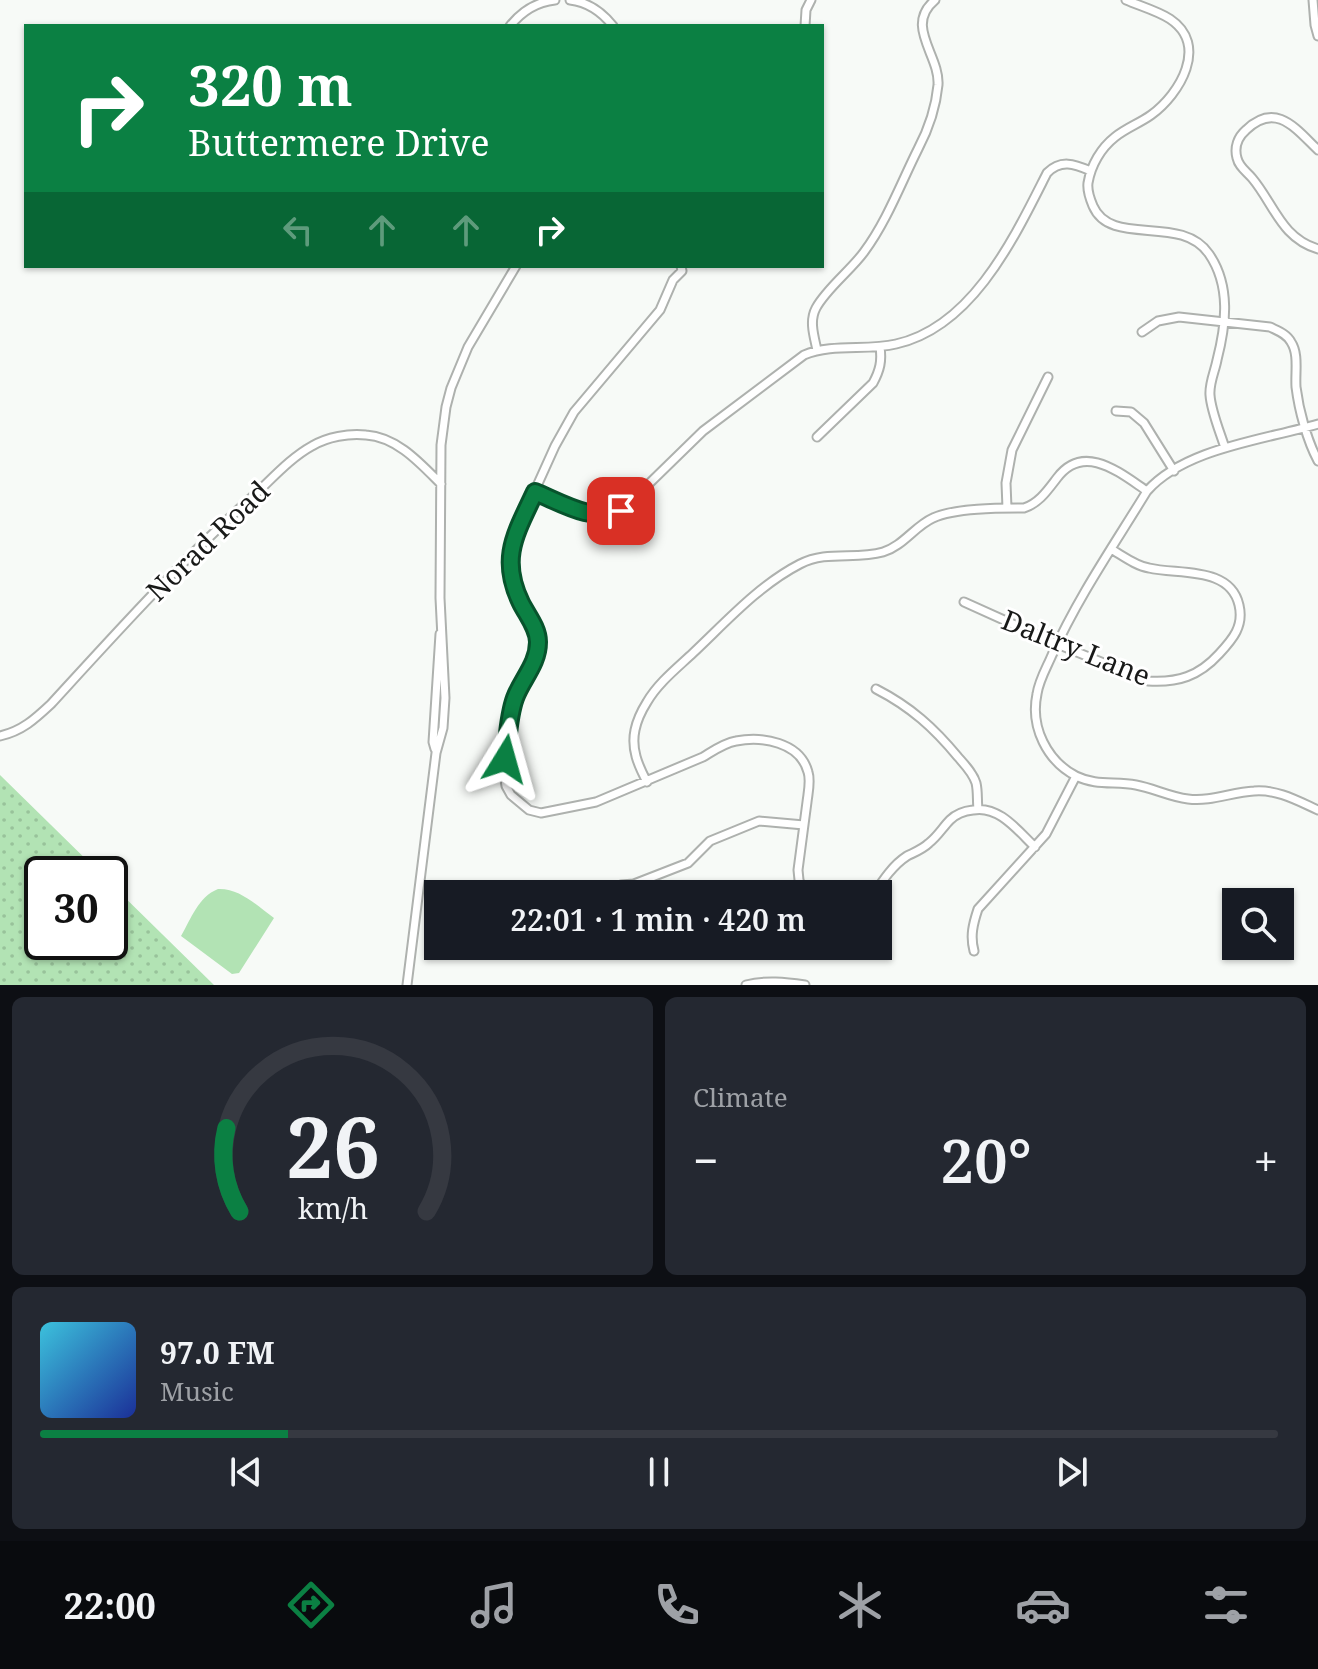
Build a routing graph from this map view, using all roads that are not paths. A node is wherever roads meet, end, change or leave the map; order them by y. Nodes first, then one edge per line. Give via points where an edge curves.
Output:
1 (555, 0) edge
2 (570, 0) edge
3 (811, 0) edge
4 (935, 0) edge
5 (1126, 0) edge
6 (1313, 0) edge
7 (512, 24) edge
8 (611, 24) edge
9 (805, 24) edge
10 (1318, 36) edge
11 (1318, 150) edge
12 (1091, 171) junction
13 (1318, 249) edge
14 (515, 268) edge
15 (681, 268) edge
16 (1224, 322) junction
17 (1142, 332) dead end
18 (880, 347) junction
19 (817, 350) junction
20 (1048, 377) dead end
21 (1116, 411) dead end
22 (1318, 424) edge
23 (1306, 428) junction
24 (817, 437) dead end
25 (1225, 448) junction
26 (1318, 461) edge
27 (1174, 471) junction
28 (441, 484) junction
29 (1147, 491) junction
30 (535, 492) junction
31 (1007, 508) junction
32 (1111, 549) junction
33 (964, 602) dead end
34 (1057, 644) junction
35 (876, 689) dead end
36 (0, 736) edge
37 (1076, 776) junction
38 (647, 782) junction
39 (978, 809) junction
40 (1318, 810) edge
41 (804, 825) junction
42 (1035, 847) junction
43 (644, 880) edge
44 (799, 880) edge
45 (884, 880) edge
46 (974, 951) dead end
47 (407, 985) edge
48 (746, 985) edge
49 (805, 985) edge

1 - 7 street via 536,4
2 - 8 street via 598,11
3 - 9 street
4 - 19 street via 925,11 921,29 938,77 927,132 876,234 816,308
5 - 12 street via 1170,19 1182,30 1190,55 1178,87 1165,103 1114,137
6 - 10 street
11 - 13 street via 1287,122 1267,117 1241,134 1236,153 1286,230
12 - 16 street via 1091,203 1109,225 1166,230 1208,252 1223,285
12 - 18 street via 1067,163 1053,167 996,264 958,310 930,331
14 - 28 street via 468,347 451,388 441,445
15 - 30 street via 660,310 574,412
16 - 17 street via 1168,318
16 - 23 street via 1270,327 1292,342
16 - 25 street via 1210,396
18 - 19 street
18 - 24 street via 882,360 873,383
19 - 30 street via 703,431 621,511 593,515
20 - 31 street via 1012,450
21 - 27 street via 1131,412 1144,423
22 - 23 street
23 - 25 street
23 - 26 street
25 - 27 street
27 - 29 street
28 - 36 street, Norad Road via 385,439 346,435 313,445 161,585 32,722
28 - 47 street via 436,753
29 - 31 street via 1110,467 1088,461 1062,471 1031,505
29 - 32 street
30 - 38 street via 513,539 510,562 512,581 538,640 534,662 512,709 506,786 519,803 541,813 596,802
31 - 38 street via 934,517 888,551 809,560 753,596 647,701 634,745
32 - 34 street
32 - 34 street, Daltry Lane via 1147,568 1219,579 1238,601 1241,616 1233,639 1201,671 1163,682 1148,681
33 - 34 street, Daltry Lane
34 - 37 street via 1037,695 1036,723 1047,749
35 - 39 street via 910,709 951,749 976,784
37 - 40 street via 1103,784 1139,785 1191,800 1271,791
37 - 42 street
38 - 41 street via 733,741 765,739 792,750 808,771
39 - 42 street via 1004,818
39 - 45 street via 951,819
41 - 43 street via 759,821 710,841 688,863
41 - 44 street
42 - 46 street via 978,909 971,940
48 - 49 street

